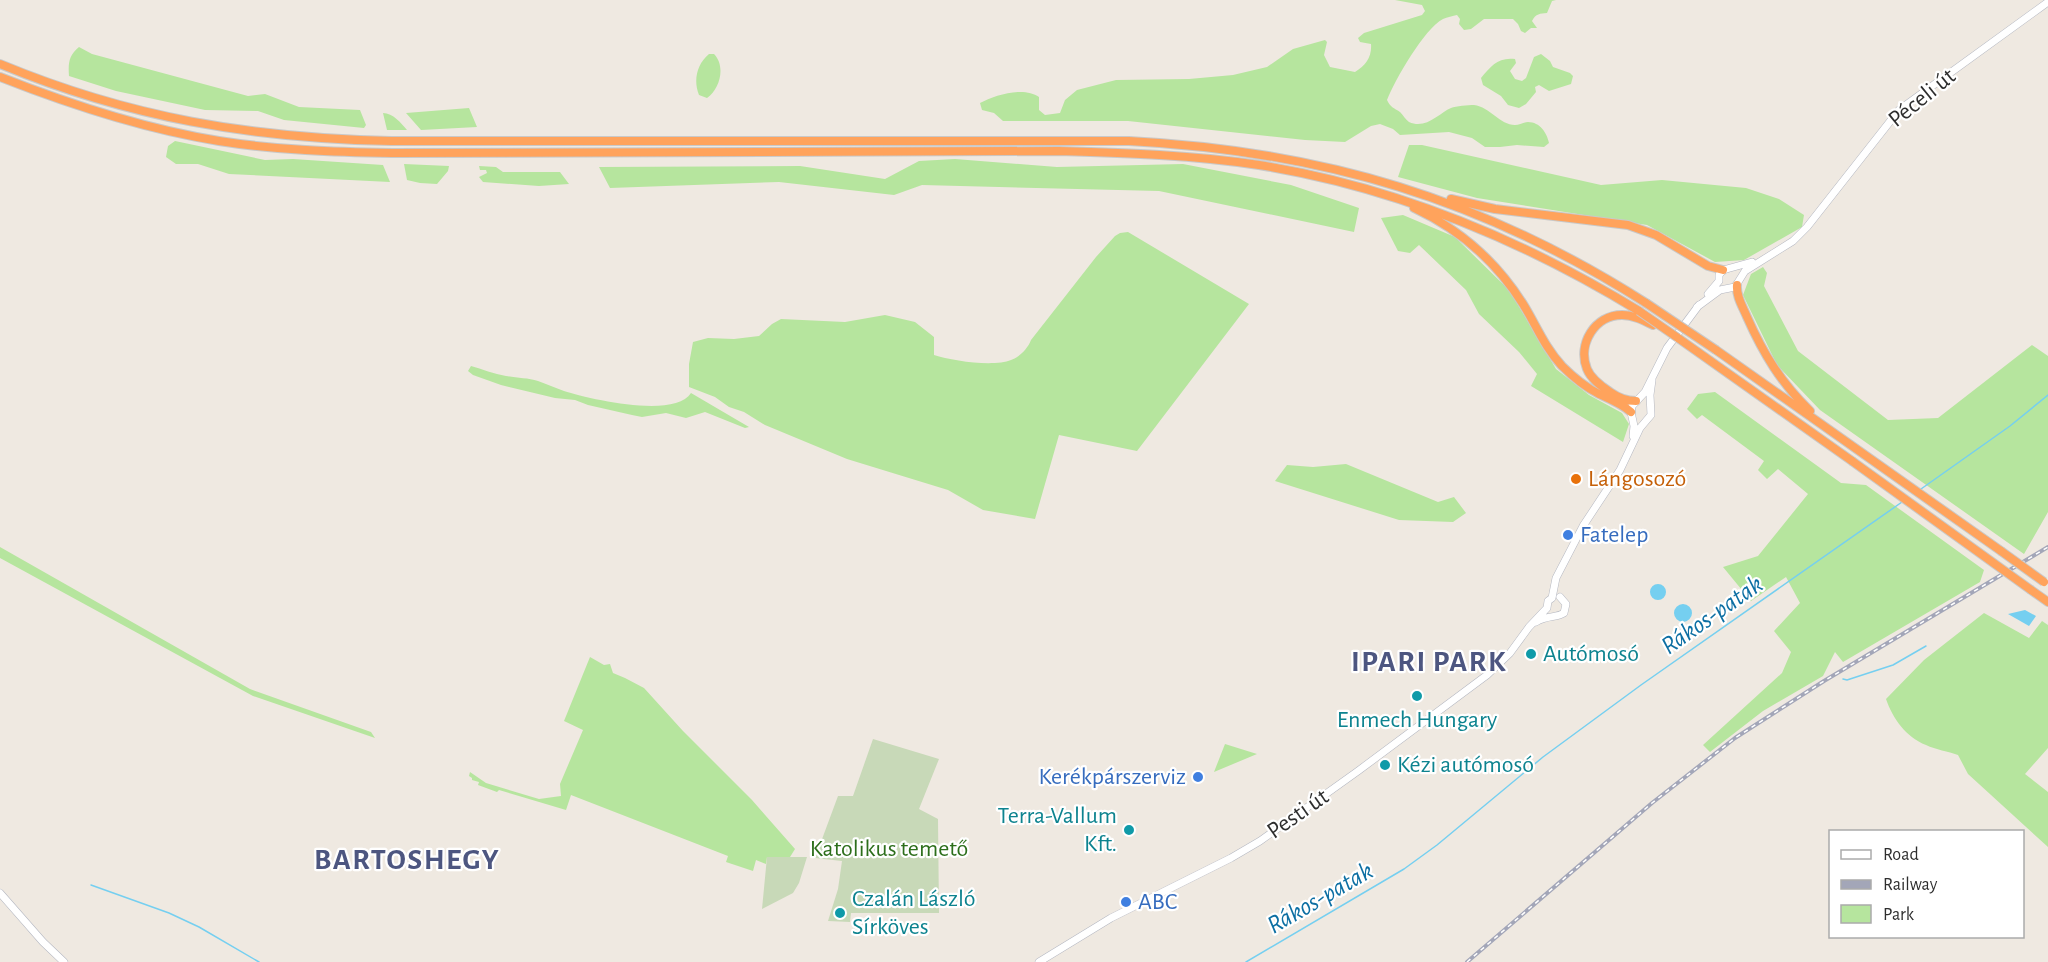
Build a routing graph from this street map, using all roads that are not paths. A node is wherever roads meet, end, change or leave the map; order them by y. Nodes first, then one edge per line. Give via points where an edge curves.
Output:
1 (2048, 2) edge
2 (0, 64) edge
3 (0, 77) edge
4 (1398, 198) junction
5 (1436, 198) junction
6 (1765, 256) junction
7 (1733, 268) junction
8 (1723, 270) junction
9 (1719, 281) junction
10 (1739, 281) junction
11 (1726, 288) junction
12 (1697, 307) junction
13 (1678, 338) junction
14 (1652, 380) junction
15 (1637, 401) junction
16 (1650, 405) junction
17 (1632, 415) junction
18 (1645, 421) junction
19 (1835, 433) junction
20 (1630, 448) junction
21 (2046, 583) edge
22 (1556, 597) junction
23 (2048, 602) edge
24 (1547, 608) junction
25 (1552, 615) junction
26 (1529, 627) junction
27 (0, 893) edge
28 (64, 962) edge
29 (1039, 962) edge

1 - 6 main road, Péceli út via 1899,110 1808,227
2 - 5 highway via 126,108 254,132 391,141 1166,142 1269,155 1365,176
3 - 4 highway via 132,122 250,145 393,153 1138,153 1258,165
4 - 13 highway, bridge via 1524,247 1639,311
4 - 17 highway via 1446,225 1479,250 1511,286 1564,369
5 - 8 highway via 1628,225
5 - 19 highway, bridge via 1546,245 1590,269
6 - 7 main road
6 - 10 main road via 1745,271
7 - 8 main road
7 - 10 main road via 1738,271
8 - 9 main road
9 - 11 main road
9 - 12 main road
10 - 11 main road via 1732,289
10 - 19 highway via 1738,296 1775,371
11 - 12 main road
12 - 14 main road via 1667,348
13 - 15 highway, bridge via 1635,317 1614,315 1590,333 1586,366 1592,377 1611,393
13 - 23 highway, bridge
14 - 15 main road
14 - 16 main road
15 - 16 main road via 1644,400
15 - 17 main road via 1632,406
16 - 18 main road via 1651,415
17 - 18 main road
17 - 20 main road
18 - 20 main road
19 - 21 highway, bridge
20 - 22 main road via 1563,565
22 - 24 main road via 1548,601
22 - 25 main road via 1566,604 1566,610 1562,615
24 - 25 main road
24 - 26 main road, Pesti út
25 - 26 main road, Pesti út
26 - 29 main road, Pesti út via 1500,664 1466,693 1263,839 1111,918
27 - 28 main road

